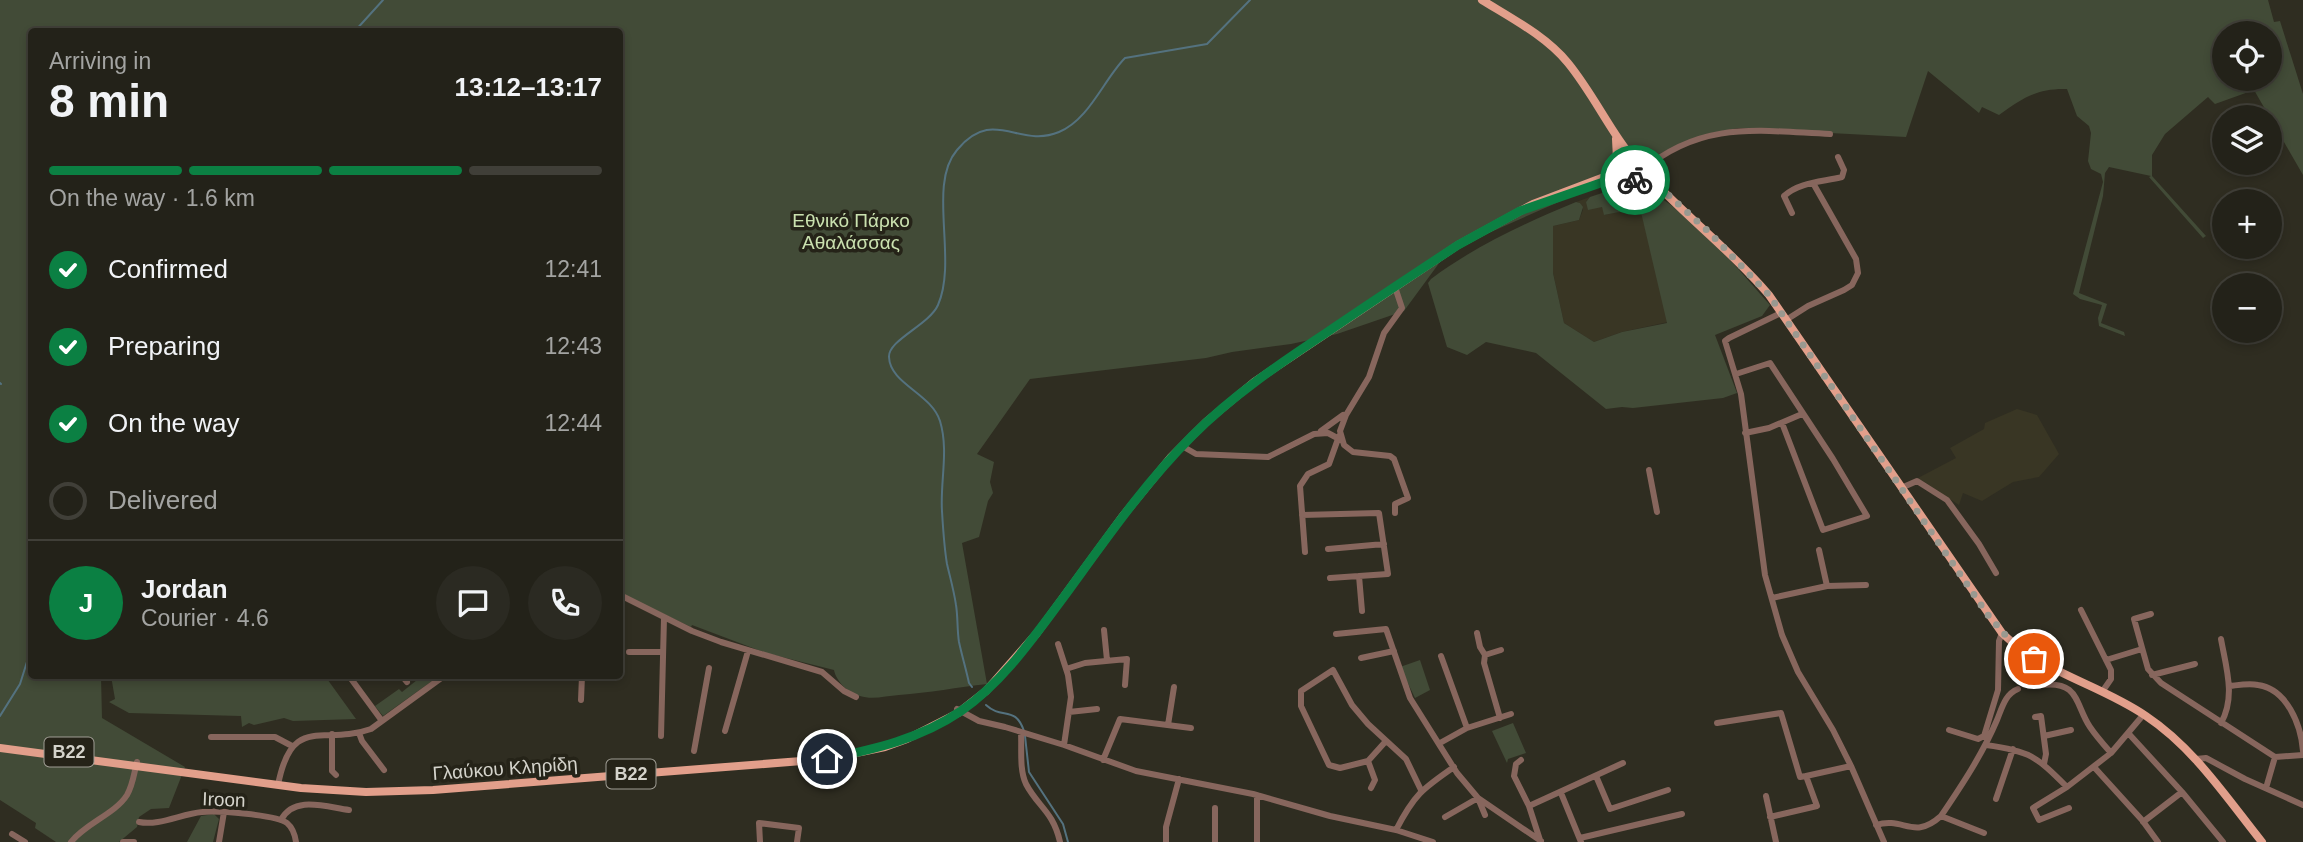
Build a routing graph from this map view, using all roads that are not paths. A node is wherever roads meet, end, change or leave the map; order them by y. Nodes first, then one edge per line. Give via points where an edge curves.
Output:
1 (1482, 0) edge
2 (1612, 130) junction
3 (1830, 134) dead end
4 (1838, 157) dead end
5 (1638, 164) junction
6 (1609, 178) junction
7 (1813, 183) junction
8 (1664, 191) junction
9 (1792, 213) dead end
10 (1395, 287) junction
11 (1784, 316) junction
12 (1736, 374) junction
13 (1348, 410) junction
14 (1802, 414) junction
15 (1782, 423) junction
16 (1320, 432) junction
17 (1745, 433) junction
18 (1341, 437) junction
19 (1182, 446) junction
20 (1650, 470) dead end
21 (1901, 488) junction
22 (1657, 512) dead end
23 (1395, 513) dead end
24 (1302, 515) junction
25 (1384, 544) junction
26 (1328, 549) dead end
27 (1819, 550) dead end
28 (1305, 552) dead end
29 (1996, 573) dead end
30 (1359, 576) junction
31 (1330, 578) dead end
32 (1866, 585) dead end
33 (1828, 586) junction
34 (623, 597) edge
35 (1772, 598) junction
36 (1362, 611) dead end
37 (2081, 611) dead end
38 (2151, 614) dead end
39 (664, 618) junction
40 (1104, 630) dead end
41 (1477, 633) dead end
42 (2002, 633) junction
43 (1336, 634) dead end
44 (2221, 639) dead end
45 (1058, 644) dead end
46 (2142, 649) junction
47 (1501, 650) dead end
48 (748, 651) junction
49 (1394, 651) junction
50 (629, 652) dead end
51 (662, 652) junction
52 (1485, 655) junction
53 (1441, 656) dead end
54 (1361, 658) dead end
55 (1107, 660) junction
56 (2106, 660) junction
57 (2195, 664) dead end
58 (709, 668) dead end
59 (1066, 669) junction
60 (2152, 675) junction
61 (351, 679) edge
62 (440, 679) edge
63 (582, 679) edge
64 (1125, 685) dead end
65 (2041, 685) dead end
66 (2230, 685) junction
67 (1174, 687) dead end
68 (2018, 689) dead end
69 (2102, 692) junction
70 (856, 697) dead end
71 (581, 700) dead end
72 (1097, 709) dead end
73 (959, 710) junction
74 (1069, 712) junction
75 (1511, 713) dead end
76 (2144, 714) junction
77 (2035, 717) dead end
78 (1500, 718) junction
79 (382, 721) junction
80 (2300, 722) edge
81 (1717, 723) dead end
82 (2221, 723) junction
83 (1168, 725) junction
84 (1191, 728) dead end
85 (1467, 728) junction
86 (1949, 730) dead end
87 (2071, 730) dead end
88 (725, 731) dead end
89 (359, 733) junction
90 (332, 734) junction
91 (1024, 734) junction
92 (2129, 734) junction
93 (661, 736) dead end
94 (2044, 736) junction
95 (211, 737) dead end
96 (1386, 741) junction
97 (0, 743) edge
98 (1440, 743) junction
99 (1064, 745) junction
100 (1986, 745) junction
101 (292, 746) junction
102 (0, 748) edge
103 (2013, 749) junction
104 (694, 751) dead end
105 (2110, 753) junction
106 (2303, 753) edge
107 (2275, 757) junction
108 (2196, 759) junction
109 (1103, 760) junction
110 (1368, 761) junction
111 (1521, 761) dead end
112 (1623, 763) dead end
113 (137, 764) junction
114 (2043, 764) junction
115 (1454, 766) junction
116 (1851, 766) junction
117 (2094, 767) junction
118 (384, 770) dead end
119 (336, 775) dead end
120 (1596, 776) junction
121 (1806, 776) junction
122 (1179, 779) junction
123 (278, 782) junction
124 (2067, 787) junction
125 (1371, 788) dead end
126 (2266, 788) junction
127 (1421, 790) junction
128 (1668, 790) dead end
129 (2182, 792) junction
130 (1560, 793) junction
131 (1257, 795) junction
132 (1766, 796) dead end
133 (1478, 798) junction
134 (1996, 799) dead end
135 (2303, 805) edge
136 (1529, 806) junction
137 (1215, 808) dead end
138 (2069, 808) dead end
139 (349, 810) dead end
140 (224, 812) junction
141 (1682, 814) dead end
142 (1485, 815) dead end
143 (1941, 816) junction
144 (1445, 817) dead end
145 (1770, 817) junction
146 (281, 820) junction
147 (139, 822) dead end
148 (2143, 822) junction
149 (1876, 825) junction
150 (1396, 830) junction
151 (1984, 833) dead end
152 (12, 834) dead end
153 (1581, 840) edge
154 (25, 842) edge
155 (71, 842) edge
156 (124, 842) edge
157 (134, 842) edge
158 (220, 842) edge
159 (296, 842) edge
160 (760, 842) edge
161 (797, 842) edge
162 (1060, 842) edge
163 (1166, 842) edge
164 (1215, 842) edge
165 (1257, 842) edge
166 (1433, 842) edge
167 (1541, 842) edge
168 (1776, 842) edge
169 (1884, 842) edge
170 (2158, 842) edge
171 (2223, 842) edge
172 (2262, 842) edge

1 - 2 main road via 1542,39 1566,61
2 - 5 main road
2 - 6 main road via 1618,146
3 - 5 street via 1767,129 1723,132
4 - 7 street via 1842,177
5 - 6 main road, Γλαύκου Κληρίδη / B22
5 - 8 main road
6 - 8 main road via 1639,181
6 - 10 main road, Γλαύκου Κληρίδη / B22 via 1520,211
7 - 9 street via 1784,196
7 - 11 street via 1856,259 1858,274 1844,290
8 - 11 main road via 1733,256
10 - 13 street via 1402,308 1384,333 1369,377
10 - 19 main road, Γλαύκου Κληρίδη / B22 via 1263,376
11 - 12 street via 1725,341
11 - 21 main road
12 - 14 street via 1770,363
12 - 17 street
13 - 16 street
13 - 18 street
14 - 15 street
14 - 15 street via 1867,516 1823,530
15 - 17 street
16 - 18 street
16 - 19 street via 1268,457 1196,454
17 - 35 street
18 - 23 street via 1353,452 1394,459 1408,499 1395,504
18 - 24 street via 1329,464 1302,480
19 - 73 main road, Γλαύκου Κληρίδη / B22 via 1146,486 1014,661
20 - 22 street
21 - 29 street via 1917,481 1947,500
21 - 42 main road
24 - 25 street via 1379,513
24 - 28 street
25 - 26 street
25 - 30 street via 1388,574
27 - 33 street
30 - 31 street
30 - 36 street
32 - 33 street
33 - 35 street
34 - 39 street
35 - 116 street via 1798,672
37 - 56 street
38 - 46 street via 2134,619
39 - 48 street
39 - 51 street
40 - 55 street
41 - 52 street
42 - 69 main road via 2034,659
42 - 86 street via 1998,690 1984,736 1978,739
43 - 49 street via 1386,629
44 - 66 street
45 - 59 street
46 - 56 street
46 - 60 street
47 - 52 street
48 - 70 street via 812,667
48 - 88 street
49 - 54 street
49 - 98 street via 1410,698
50 - 51 street
51 - 93 street
52 - 78 street
53 - 85 street
55 - 59 street
55 - 64 street via 1127,659
56 - 69 street via 2111,679
57 - 60 street
58 - 104 street
59 - 74 street
60 - 82 street
61 - 79 street
62 - 79 street
63 - 71 street
65 - 105 street via 2051,683 2074,693 2089,726
66 - 80 street via 2272,689
66 - 82 street
67 - 83 street
68 - 100 street via 2007,696
69 - 76 main road
72 - 74 street
73 - 91 street
73 - 123 main road, Γλαύκου Κληρίδη / B22 via 875,748 827,759 433,790
74 - 99 street
75 - 78 street
76 - 92 street
76 - 108 main road
77 - 94 street via 2041,716
78 - 85 street
79 - 89 street
80 - 106 street
81 - 121 street via 1781,713 1800,777
82 - 107 street
83 - 84 street
83 - 109 street via 1120,719
85 - 98 street
87 - 94 street
89 - 90 street
89 - 118 street
90 - 101 street via 310,736
90 - 119 street via 332,771
91 - 99 street
91 - 162 street via 1026,784 1057,826
92 - 105 street
92 - 129 street
94 - 114 street
95 - 101 street via 275,737
96 - 110 street
96 - 110 street via 1352,705 1333,670 1301,691 1301,705 1329,765 1340,768
96 - 127 street via 1406,759
97 - 113 main road, Γλαύκου Κληρίδη / B22
98 - 115 street
99 - 109 street
100 - 103 street
100 - 143 street
101 - 123 street
102 - 113 main road, Γλαύκου Κληρίδη / B22
103 - 114 street
103 - 134 street
105 - 117 street
106 - 107 street
107 - 126 street
108 - 126 street via 2206,758
108 - 172 main road
109 - 122 street
110 - 125 street via 1375,780
111 - 136 street via 1514,776
112 - 120 street
113 - 123 main road, Γλαύκου Κληρίδη / B22
113 - 155 street via 123,800
114 - 124 street
115 - 127 street
115 - 133 street
116 - 121 street
116 - 149 street
117 - 124 street
117 - 148 street
120 - 128 street via 1610,809
120 - 130 street
121 - 145 street via 1817,806
122 - 131 street
122 - 163 street
124 - 138 street via 2033,808 2039,820
126 - 135 street
127 - 150 street
129 - 148 street
129 - 171 street
130 - 136 street
130 - 153 street
131 - 150 street
131 - 165 street
132 - 145 street
133 - 142 street
133 - 144 street
133 - 167 street
136 - 167 street
137 - 164 street
139 - 146 street via 299,804 289,808
140 - 146 street, Iroon
140 - 147 street, Iroon
140 - 158 street
141 - 153 street
143 - 149 street via 1923,828 1892,822
143 - 151 street
145 - 168 street
146 - 159 street via 292,828
148 - 170 street
149 - 169 street
150 - 166 street
152 - 154 street
156 - 157 street
160 - 161 street via 759,823 799,828

